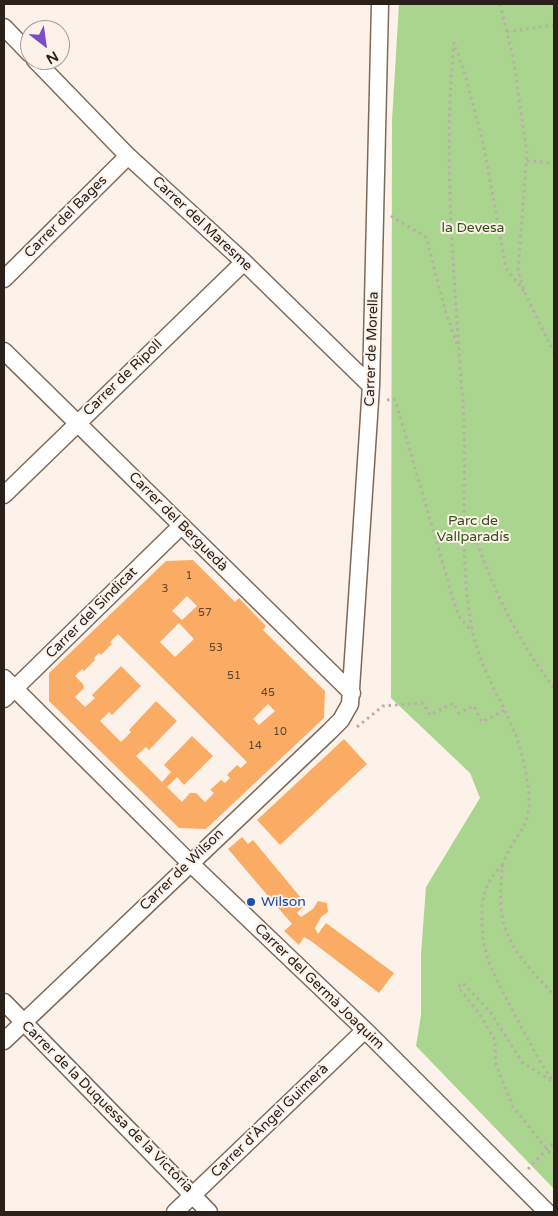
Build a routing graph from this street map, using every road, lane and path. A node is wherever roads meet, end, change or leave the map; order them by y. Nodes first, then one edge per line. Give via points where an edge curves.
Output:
1 (380, 4) edge
2 (500, 4) edge
3 (554, 25) edge
4 (4, 27) edge
5 (507, 32) junction
6 (20, 44) edge
7 (45, 70) edge
8 (128, 156) junction
9 (527, 161) junction
10 (554, 163) edge
11 (376, 208) junction
12 (244, 262) junction
13 (4, 279) edge
14 (524, 291) junction
15 (458, 350) junction
16 (4, 351) edge
17 (554, 354) edge
18 (371, 394) junction
19 (77, 423) junction
20 (4, 495) edge
21 (181, 526) junction
22 (475, 536) dead end
23 (472, 632) junction
24 (554, 688) edge
25 (7, 689) edge
26 (352, 694) junction
27 (505, 710) junction
28 (329, 732) junction
29 (189, 862) junction
30 (503, 865) junction
31 (554, 995) edge
32 (4, 1002) edge
33 (23, 1023) junction
34 (365, 1030) junction
35 (4, 1040) edge
36 (554, 1082) edge
37 (554, 1142) edge
38 (549, 1151) junction
39 (528, 1169) dead end
40 (193, 1194) junction
41 (536, 1209) edge
42 (175, 1212) edge
43 (209, 1212) edge

1 - 11 street, Carrer de Morella
2 - 5 path
3 - 5 path
4 - 6 street
5 - 9 path via 521,104
7 - 8 street, Carrer del Maresme
8 - 12 street, Carrer del Maresme
8 - 13 street, Carrer del Bages
9 - 10 path
9 - 14 path via 518,270
11 - 15 path via 426,237
11 - 18 street, Carrer de Morella
12 - 18 street, Carrer del Maresme
12 - 19 street, Carrer de Ripoll
14 - 15 path via 506,268 483,143 466,74 454,43 448,124
14 - 17 path
15 - 23 path via 464,431 464,574
16 - 19 street, Carrer del Berguedà
18 - 23 path via 394,399 454,602 459,616
18 - 26 street, Carrer de Morella
19 - 20 street, Carrer de Ripoll
19 - 21 street, Carrer del Berguedà
21 - 25 street, Carrer del Sindicat
21 - 26 street, Carrer del Berguedà
22 - 24 path via 510,621
23 - 27 path via 482,665
25 - 29 street, Carrer del Germà Joaquim
26 - 28 street, Carrer de Wilson via 341,720
27 - 28 path via 482,722 474,706 459,713 453,703 430,714 423,703 383,706 356,727
27 - 30 path via 519,744 530,801 525,825
28 - 29 street, Carrer de Wilson
29 - 33 street, Carrer de Wilson
29 - 34 street, Carrer del Germà Joaquim
30 - 31 path via 503,924 513,946
30 - 36 path via 490,879 482,904 484,950 529,1044
32 - 33 street, Carrer de la Duquessa de la Victòria
33 - 35 street, Carrer de Wilson
33 - 40 street, Carrer de la Duquessa de la Victòria
34 - 40 street, Carrer d'Àngel Guimerà
34 - 41 street, Carrer del Germà Joaquim
36 - 38 path via 522,1062 492,1013 462,984 458,987 495,1040 496,1065 513,1107
37 - 38 path
38 - 39 path
40 - 42 street, Carrer d'Àngel Guimerà
40 - 43 street, Carrer de la Duquessa de la Victòria

